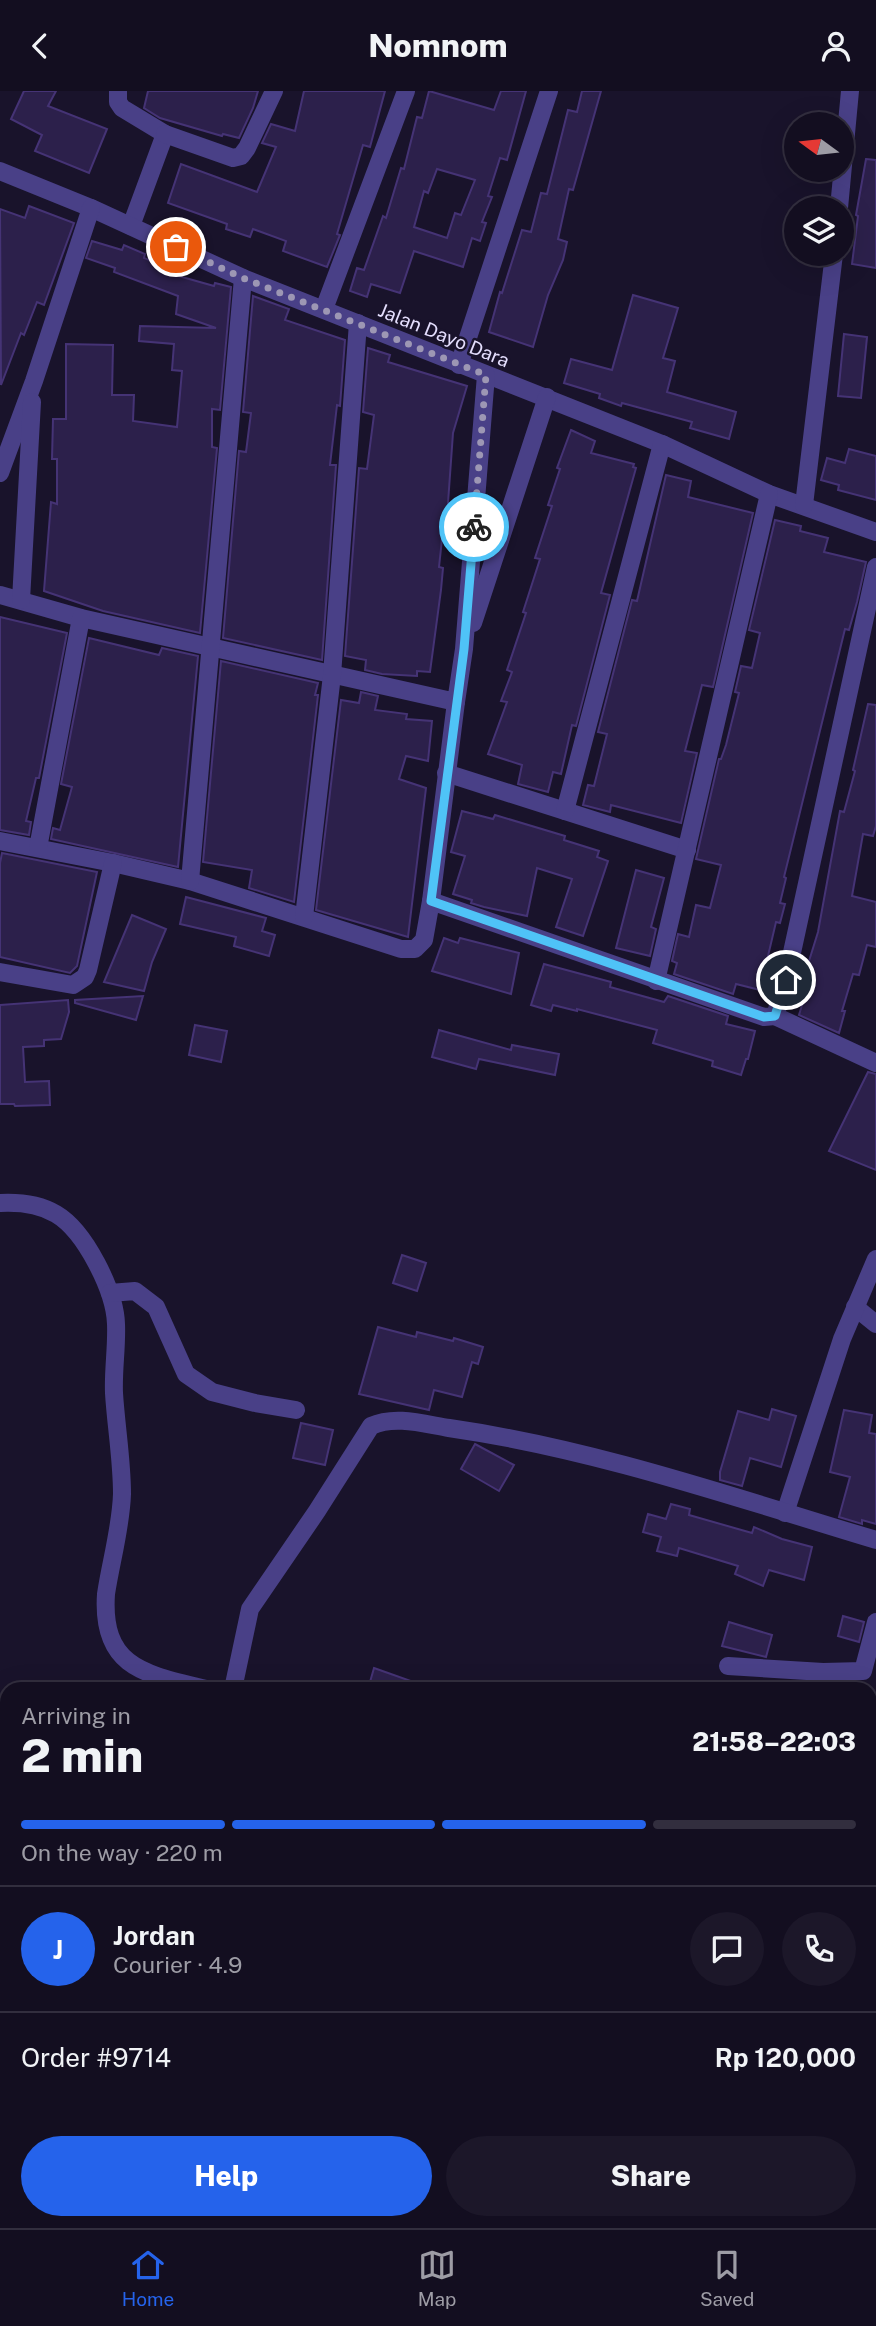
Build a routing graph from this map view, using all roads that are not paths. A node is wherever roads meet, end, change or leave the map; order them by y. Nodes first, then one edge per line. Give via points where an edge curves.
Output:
1 (118, 91) edge
2 (274, 91) edge
3 (406, 91) edge
4 (549, 91) edge
5 (850, 91) edge
6 (165, 134) junction
7 (0, 170) edge
8 (840, 196) edge
9 (91, 208) junction
10 (131, 226) junction
11 (833, 266) edge
12 (243, 278) junction
13 (324, 309) junction
14 (358, 323) junction
15 (459, 365) junction
16 (486, 375) junction
17 (34, 381) junction
18 (547, 397) junction
19 (662, 444) junction
20 (0, 473) edge
21 (769, 494) junction
22 (804, 505) junction
23 (876, 532) edge
24 (876, 568) edge
25 (0, 595) edge
26 (21, 600) junction
27 (81, 618) junction
28 (211, 646) junction
29 (464, 649) junction
30 (332, 675) junction
31 (456, 702) junction
32 (446, 773) junction
33 (565, 811) junction
34 (0, 841) edge
35 (38, 848) junction
36 (687, 850) junction
37 (113, 863) junction
38 (190, 881) junction
39 (431, 901) junction
40 (304, 916) junction
41 (0, 972) edge
42 (656, 981) junction
43 (775, 1016) junction
44 (876, 1063) edge
45 (0, 1203) edge
46 (876, 1259) edge
47 (110, 1293) junction
48 (855, 1307) junction
49 (876, 1324) edge
50 (296, 1410) dead end
51 (785, 1513) junction
52 (876, 1541) edge
53 (876, 1622) edge
54 (728, 1666) dead end
55 (862, 1680) edge
56 (178, 1682) edge
57 (234, 1682) edge

1 - 6 street via 122,109
2 - 6 street via 241,156 233,158
3 - 13 street
4 - 15 street
5 - 8 street
6 - 10 street
7 - 9 street, Jalan Dayo Dara
9 - 10 street, Jalan Dayo Dara
9 - 17 street
10 - 12 street, Jalan Dayo Dara
11 - 22 street
12 - 13 street, Jalan Dayo Dara
12 - 28 street
13 - 14 street, Jalan Dayo Dara
14 - 15 street, Jalan Dayo Dara
14 - 30 street
15 - 16 street, Jalan Dayo Dara
16 - 18 street, Jalan Dayo Dara
16 - 29 street
17 - 20 street
17 - 26 street
18 - 19 street, Jalan Dayo Dara
18 - 29 street
19 - 21 street, Jalan Dayo Dara
19 - 33 street
21 - 22 street, Jalan Dayo Dara
21 - 36 street
22 - 23 street, Jalan Dayo Dara
24 - 43 street
25 - 26 street
26 - 27 street
27 - 28 street
27 - 35 street
28 - 30 street
28 - 38 street
29 - 31 street
30 - 31 street
30 - 40 street
31 - 32 street
32 - 33 street
32 - 39 street
33 - 36 street
34 - 35 street
35 - 37 street
36 - 42 street
37 - 38 street
37 - 41 street via 85,977 73,985
38 - 40 street
39 - 40 street via 424,940 415,949 401,949
39 - 42 street
42 - 43 street via 764,1017
43 - 44 street
45 - 47 street via 42,1207 59,1216 84,1243
46 - 48 street
47 - 50 street via 135,1291 156,1307 186,1374 212,1392
47 - 56 street via 116,1322 114,1391 122,1493 106,1594 107,1629 116,1651 134,1666
48 - 49 street
48 - 51 street
51 - 52 street
51 - 57 street via 508,1437 384,1421 371,1426 256,1599 246,1620
53 - 55 street
54 - 55 street via 823,1672

